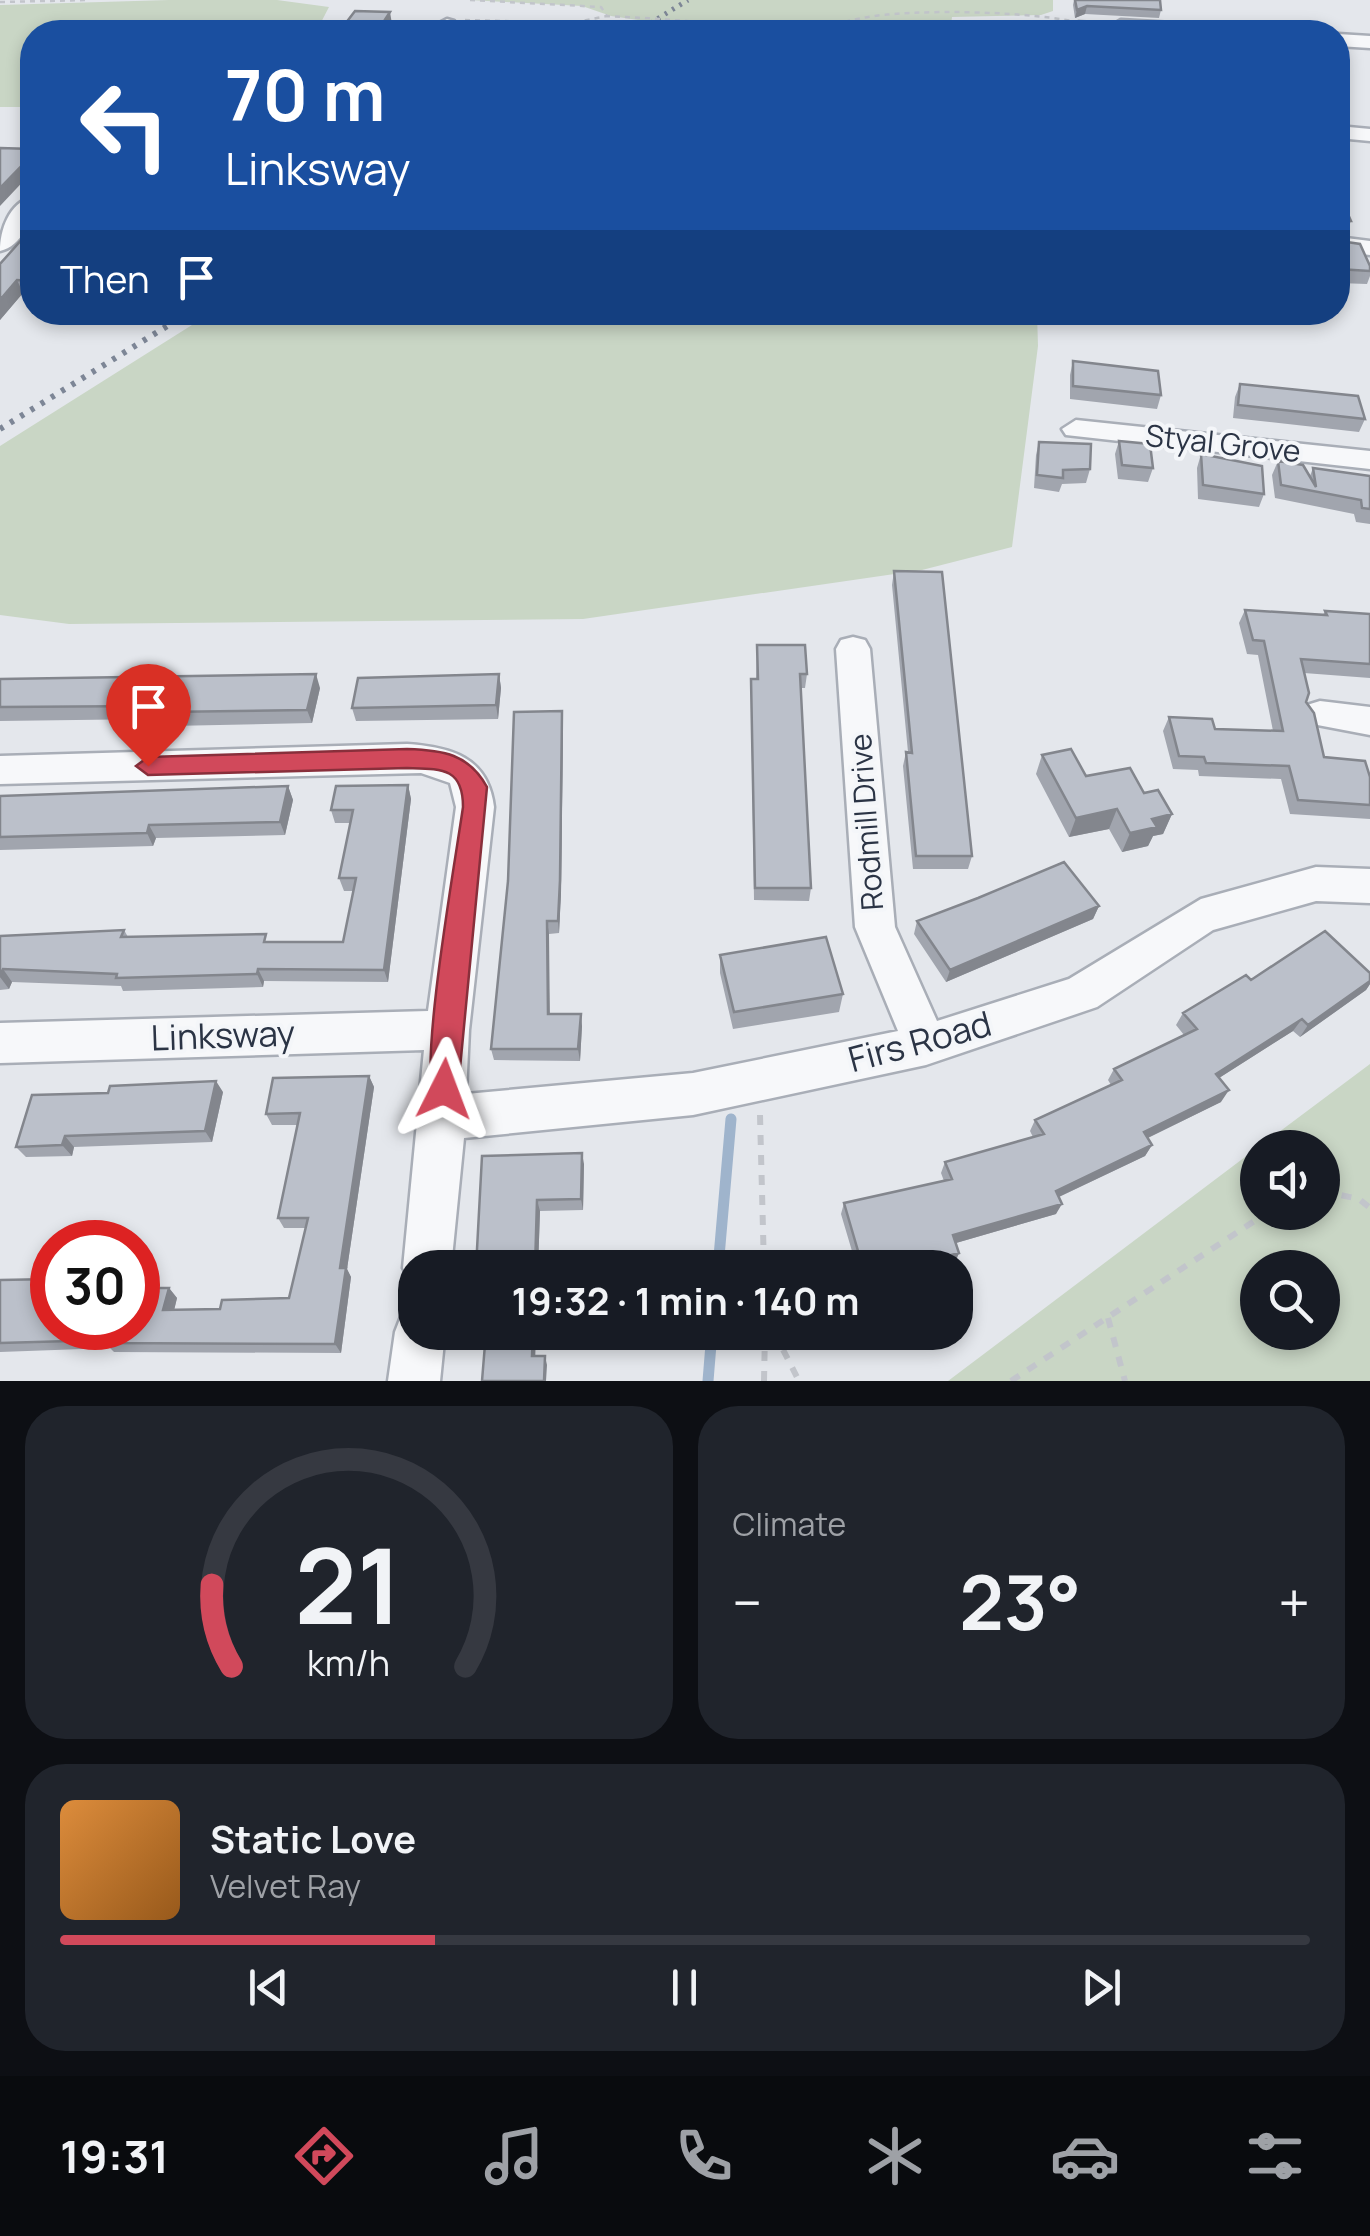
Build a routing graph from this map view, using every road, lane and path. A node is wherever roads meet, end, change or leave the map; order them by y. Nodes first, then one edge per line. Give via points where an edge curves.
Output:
1 (90, 0) edge
2 (470, 0) edge
3 (0, 2) edge
4 (606, 16) junction
5 (475, 20) edge
6 (502, 20) edge
7 (587, 20) edge
8 (673, 20) edge
9 (854, 20) edge
10 (1070, 20) edge
11 (20, 219) edge
12 (0, 243) edge
13 (1076, 428) dead end
14 (1370, 460) edge
15 (854, 649) dead end
16 (1320, 714) dead end
17 (1370, 721) edge
18 (0, 770) edge
19 (1370, 886) edge
20 (447, 1030) junction
21 (0, 1043) edge
22 (926, 1045) junction
23 (760, 1082) junction
24 (443, 1118) junction
25 (1340, 1194) edge
26 (1370, 1208) edge
27 (1241, 1230) edge
28 (429, 1250) edge
29 (764, 1250) edge
30 (1108, 1318) junction
31 (418, 1350) edge
32 (764, 1350) edge
33 (783, 1350) edge
34 (414, 1381) edge
35 (764, 1381) edge
36 (799, 1381) edge
37 (1011, 1381) edge
38 (1125, 1381) edge

1 - 3 path
2 - 4 path via 601,6
4 - 7 path
4 - 8 path, bridge
5 - 6 path
9 - 10 path
11 - 12 street
13 - 14 street, Styal Grove
15 - 22 street, Rodmill Drive via 875,927
16 - 17 street
18 - 20 street via 407,758 464,769 475,787 475,807
19 - 22 street, Firs Road via 1316,884 1201,916 1082,994
20 - 21 street, Linksway
20 - 24 street
22 - 23 street, Firs Road
23 - 24 street, Firs Road
23 - 29 path
24 - 28 street
25 - 26 path
27 - 30 path
30 - 37 path
30 - 38 path
31 - 34 street
32 - 35 path
33 - 36 path

